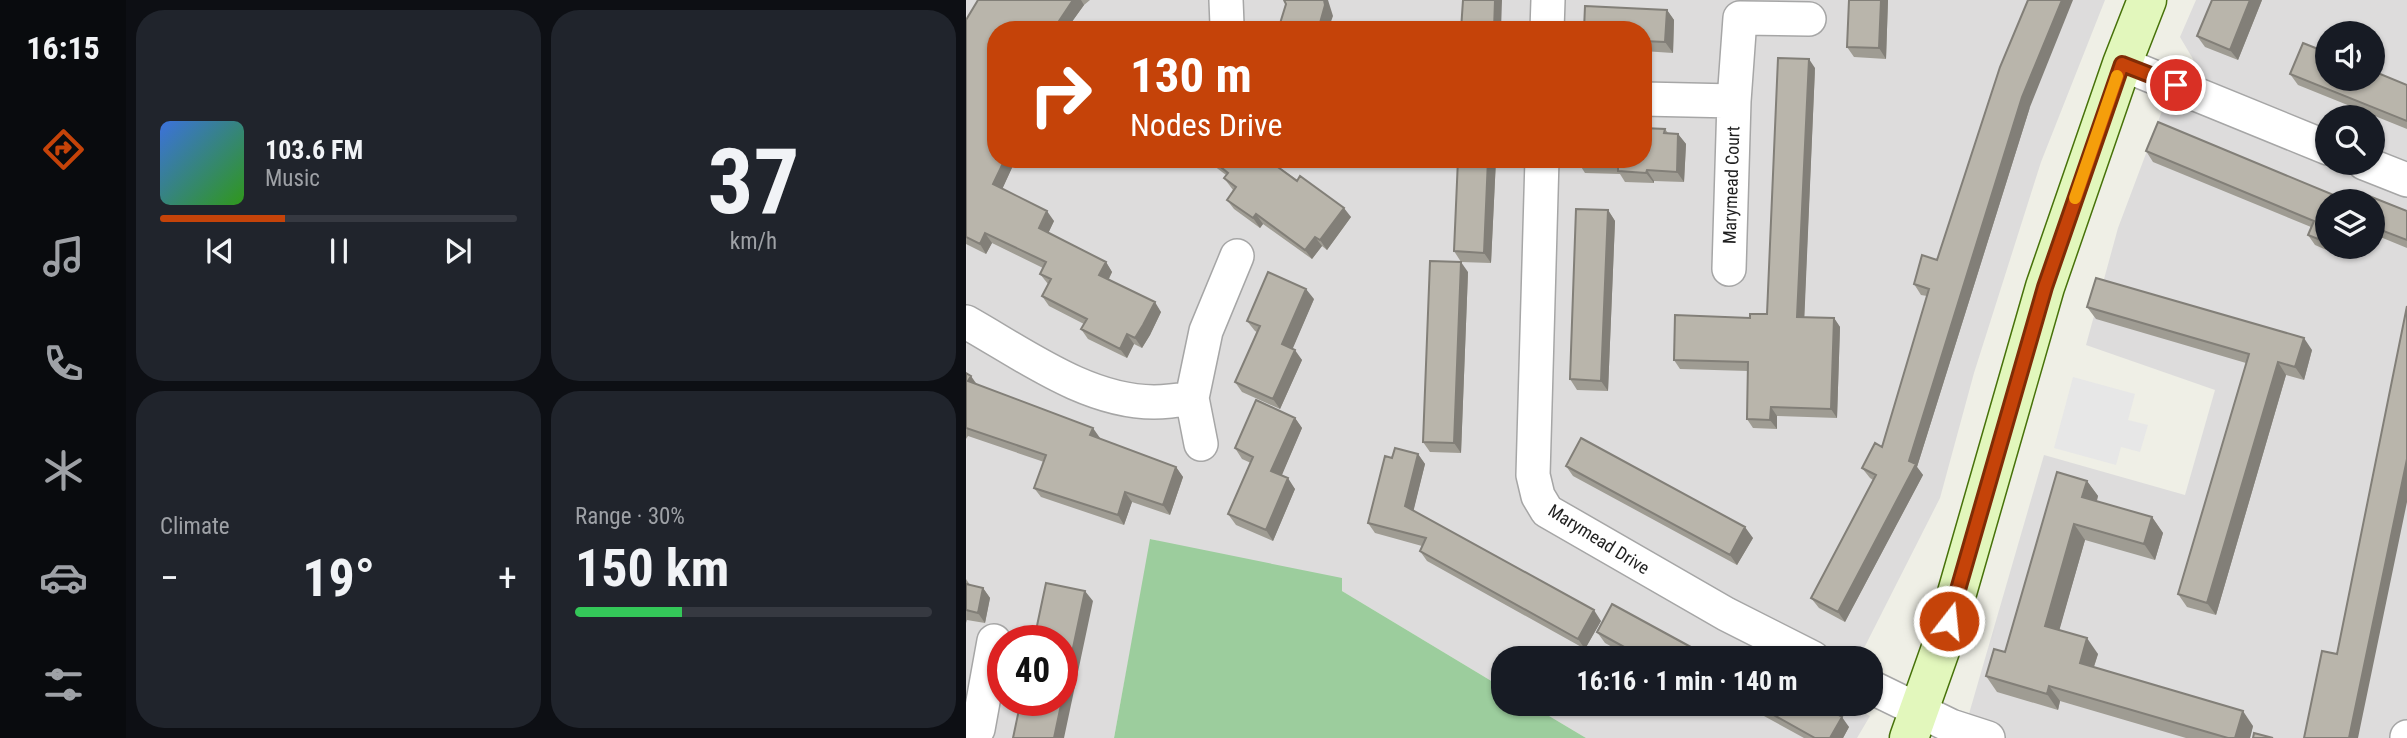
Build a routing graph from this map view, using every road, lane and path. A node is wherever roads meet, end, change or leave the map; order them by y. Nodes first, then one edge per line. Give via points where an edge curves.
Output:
1 (1548, 0) edge
2 (2147, 0) edge
3 (1809, 19) dead end
4 (1547, 21) edge
5 (2122, 64) junction
6 (1652, 99) edge
7 (1734, 101) junction
8 (2315, 143) edge
9 (1542, 168) edge
10 (2385, 171) edge
11 (2407, 180) edge
12 (1237, 256) dead end
13 (1729, 269) dead end
14 (966, 322) edge
15 (1192, 398) junction
16 (1201, 444) dead end
17 (1789, 646) edge
18 (987, 657) edge
19 (976, 683) edge
20 (1883, 698) edge
21 (1913, 724) edge
22 (978, 729) dead end
23 (1988, 738) edge

1 - 4 street
2 - 5 street
3 - 7 street, Marymead Court via 1740,18
5 - 8 street
5 - 21 street via 2045,287 1942,646
6 - 7 street, Marymead Court
7 - 13 street, Marymead Court
9 - 17 street, Marymead Drive via 1533,475 1538,496 1547,511
10 - 11 street
12 - 15 street via 1206,331
14 - 15 street via 1107,395 1153,402
15 - 16 street
18 - 19 street
19 - 22 street
20 - 21 street
21 - 23 street

